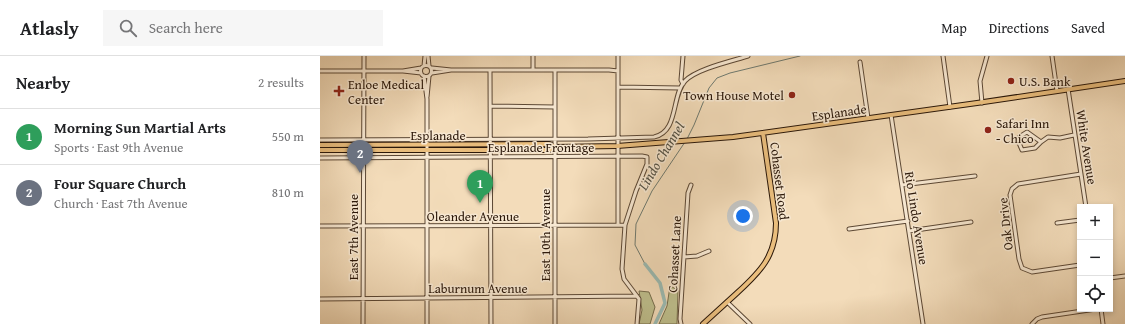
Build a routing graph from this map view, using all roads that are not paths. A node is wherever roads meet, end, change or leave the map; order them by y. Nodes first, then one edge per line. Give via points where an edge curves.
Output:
1 (364, 56) edge
2 (426, 56) edge
3 (533, 56) edge
4 (618, 56) edge
5 (682, 56) edge
6 (746, 56) edge
7 (943, 56) edge
8 (987, 56) edge
9 (1052, 56) edge
10 (860, 62) dead end
11 (422, 67) junction
12 (430, 67) junction
13 (403, 70) junction
14 (451, 70) junction
15 (490, 70) junction
16 (533, 70) junction
17 (555, 70) junction
18 (320, 71) edge
19 (364, 71) junction
20 (618, 71) junction
21 (430, 74) junction
22 (423, 75) junction
23 (1125, 82) edge
24 (683, 84) junction
25 (618, 87) junction
26 (680, 88) junction
27 (1068, 89) junction
28 (1057, 91) junction
29 (427, 99) junction
30 (982, 102) junction
31 (490, 106) junction
32 (555, 106) junction
33 (950, 107) junction
34 (891, 115) junction
35 (868, 118) junction
36 (763, 133) junction
37 (1074, 135) junction
38 (618, 138) junction
39 (426, 139) junction
40 (491, 139) junction
41 (555, 139) junction
42 (320, 140) edge
43 (363, 142) junction
44 (1042, 142) junction
45 (491, 144) junction
46 (320, 145) edge
47 (618, 146) junction
48 (426, 147) junction
49 (555, 147) junction
50 (320, 150) edge
51 (363, 150) junction
52 (491, 150) junction
53 (618, 156) junction
54 (363, 157) junction
55 (426, 157) junction
56 (555, 157) junction
57 (320, 158) edge
58 (491, 158) junction
59 (1081, 174) junction
60 (975, 176) dead end
61 (691, 185) dead end
62 (902, 185) junction
63 (1086, 204) edge
64 (1077, 220) edge
65 (908, 221) junction
66 (971, 222) dead end
67 (1057, 223) dead end
68 (555, 225) junction
69 (618, 225) junction
70 (625, 225) junction
71 (320, 226) edge
72 (363, 226) junction
73 (427, 226) junction
74 (491, 226) junction
75 (849, 229) dead end
76 (909, 231) junction
77 (709, 251) dead end
78 (684, 256) junction
79 (1077, 265) edge
80 (1125, 276) edge
81 (1113, 278) edge
82 (637, 296) junction
83 (555, 297) junction
84 (427, 298) junction
85 (491, 298) junction
86 (320, 299) edge
87 (363, 299) junction
88 (727, 302) junction
89 (1077, 312) edge
90 (1101, 312) edge
91 (363, 324) edge
92 (427, 324) edge
93 (491, 324) edge
94 (555, 324) edge
95 (637, 324) edge
96 (681, 324) edge
97 (703, 324) edge
98 (750, 324) edge
99 (923, 324) edge
100 (1032, 324) edge
101 (1103, 324) edge

1 - 19 street, East 7th Avenue
2 - 11 street
2 - 12 street
3 - 16 street
4 - 20 street
5 - 24 street
6 - 24 street, Esplanade Frontage via 698,72
7 - 33 street
8 - 30 street via 980,81
9 - 28 street
10 - 35 street
11 - 12 street
11 - 13 street
11 - 22 street
12 - 14 street
12 - 21 street
13 - 19 street
13 - 22 street
14 - 15 street
14 - 21 street
15 - 16 street
15 - 31 street
16 - 17 street
17 - 20 street
17 - 32 street, East 10th Avenue
18 - 19 street
19 - 43 street, East 7th Avenue
20 - 25 street
21 - 22 street
21 - 29 street
22 - 29 street
23 - 27 main road, Esplanade
24 - 26 street, Esplanade Frontage
25 - 26 street
25 - 38 street
26 - 38 street, Esplanade Frontage via 670,120 661,134 651,138
27 - 28 main road, Esplanade
27 - 37 street, White Avenue
28 - 30 main road, Esplanade
29 - 39 street
30 - 33 main road, Esplanade
31 - 32 street
31 - 40 street
32 - 41 street, East 10th Avenue
33 - 34 main road, Esplanade
34 - 35 main road, Esplanade
34 - 62 street, Rio Lindo Avenue
35 - 36 main road, Esplanade
36 - 47 main road, Esplanade
36 - 88 main road, Cohasset Road via 776,223 774,242 761,270
37 - 44 street via 1048,137
37 - 59 street, White Avenue
38 - 41 street, Esplanade Frontage
38 - 47 street
39 - 40 street, Esplanade Frontage
39 - 43 street, Esplanade Frontage
39 - 48 street
40 - 41 street, Esplanade Frontage
40 - 45 street
41 - 49 street, East 10th Avenue
42 - 43 street, Esplanade Frontage
43 - 46 main road, Esplanade
43 - 48 main road, Esplanade
43 - 51 street, East 7th Avenue
44 - 44 street via 1027,132 1019,137 1022,150 1035,148
45 - 48 main road, Esplanade
45 - 49 main road, Esplanade via 549,144
45 - 52 street
47 - 49 main road, Esplanade
47 - 53 street
48 - 51 main road, Esplanade
48 - 52 main road, Esplanade
48 - 55 street
49 - 52 main road, Esplanade via 549,150
49 - 56 street, East 10th Avenue
50 - 51 main road, Esplanade
51 - 54 street, East 7th Avenue
52 - 58 street
53 - 56 street, Esplanade Frontage
53 - 69 street
53 - 70 street, Esplanade Frontage via 647,157 647,164
54 - 55 street, Esplanade Frontage
54 - 57 street, Esplanade Frontage
54 - 72 street, East 7th Avenue
55 - 58 street, Esplanade Frontage
55 - 73 street
56 - 58 street, Esplanade Frontage
56 - 68 street, East 10th Avenue
58 - 74 street
59 - 63 street, White Avenue
59 - 79 street, Oak Drive via 1018,184 1010,195 1022,268 1032,272
60 - 62 street
61 - 78 street, Cohasset Lane via 688,193
62 - 65 street, Rio Lindo Avenue
64 - 67 street
65 - 75 street
65 - 76 street, Rio Lindo Avenue
66 - 76 street
68 - 69 street, Oleander Avenue
68 - 74 street, Oleander Avenue
68 - 83 street, East 10th Avenue
69 - 70 street, Oleander Avenue
70 - 82 street via 622,269 624,279
71 - 72 street, Oleander Avenue
72 - 73 street, Oleander Avenue
72 - 87 street, East 7th Avenue
73 - 74 street, Oleander Avenue
73 - 84 street
74 - 85 street
76 - 99 street, Rio Lindo Avenue
77 - 78 street via 697,256
78 - 96 street, Cohasset Lane
80 - 81 street
82 - 83 street, Laburnum Avenue
82 - 95 street
83 - 85 street, Laburnum Avenue
83 - 94 street, East 10th Avenue
84 - 85 street, Laburnum Avenue
84 - 87 street, Laburnum Avenue
84 - 92 street
85 - 93 street
86 - 87 street, Laburnum Avenue
87 - 91 street, East 7th Avenue
88 - 97 main road, Cohasset Road
88 - 98 street
89 - 100 street via 1039,318
90 - 101 street

